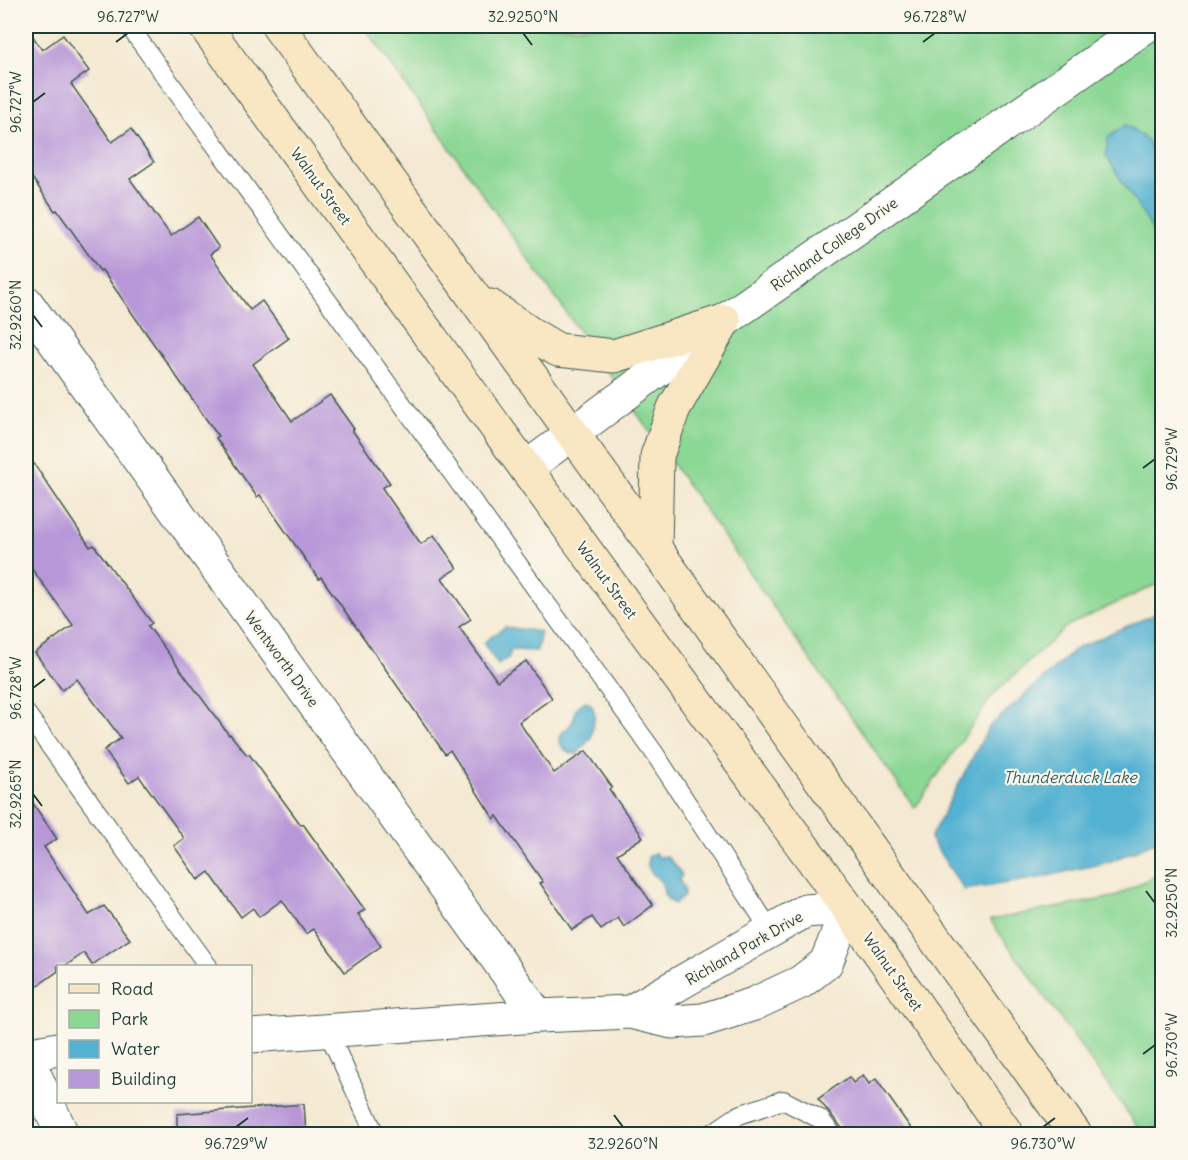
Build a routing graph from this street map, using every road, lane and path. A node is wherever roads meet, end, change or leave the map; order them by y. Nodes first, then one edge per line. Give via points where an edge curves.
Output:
1 (129, 26) edge
2 (205, 26) edge
3 (278, 26) edge
4 (1146, 26) edge
5 (472, 293) junction
6 (26, 302) edge
7 (724, 321) junction
8 (572, 434) junction
9 (526, 468) junction
10 (655, 549) junction
11 (26, 713) edge
12 (891, 878) junction
13 (848, 908) junction
14 (771, 931) junction
15 (207, 965) edge
16 (630, 1012) junction
17 (538, 1016) junction
18 (328, 1032) junction
19 (253, 1033) edge
20 (57, 1048) edge
21 (26, 1056) edge
22 (62, 1134) edge
23 (375, 1134) edge
24 (711, 1134) edge
25 (832, 1134) edge
26 (1007, 1134) edge
27 (1075, 1134) edge

1 - 14 lane via 653,751
2 - 9 main road, Walnut Street
3 - 5 main road
4 - 7 street, Richland College Drive
5 - 7 main road via 558,350 614,356
5 - 8 main road
6 - 17 street, Wentworth Drive
7 - 8 street, Richland College Drive
7 - 10 main road via 674,408 657,456
8 - 9 street, Richland College Drive
8 - 10 main road
9 - 13 main road, Walnut Street
10 - 12 main road
11 - 15 lane
12 - 13 main road
12 - 27 main road
13 - 14 street, Richland Park Drive via 805,911
13 - 16 street, Richland Park Drive via 826,963 801,981 754,1004 703,1020 672,1022
13 - 26 main road, Walnut Street
14 - 16 street, Richland Park Drive
16 - 17 street, Richland Park Drive
17 - 18 street, Richland Park Drive
18 - 19 street, Richland Park Drive
18 - 23 lane
20 - 21 street
21 - 22 street
24 - 25 lane via 739,1115 783,1100 820,1119

